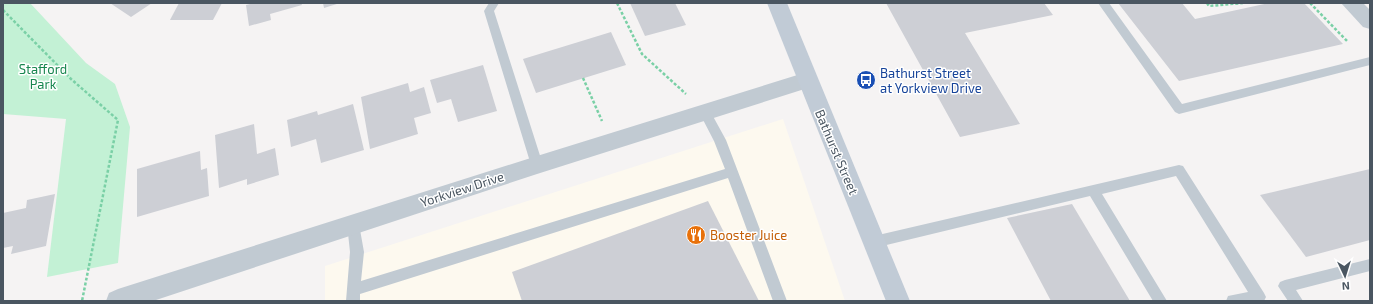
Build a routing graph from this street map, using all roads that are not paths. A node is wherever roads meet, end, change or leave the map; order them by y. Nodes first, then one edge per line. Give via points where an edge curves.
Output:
1 (494, 3) edge
2 (777, 3) edge
3 (1103, 3) edge
4 (1351, 3) edge
5 (1370, 22) edge
6 (1370, 61) edge
7 (807, 80) junction
8 (705, 112) junction
9 (537, 165) junction
10 (731, 172) junction
11 (1093, 190) junction
12 (353, 224) junction
13 (874, 242) junction
14 (1370, 265) edge
15 (353, 296) edge
16 (118, 301) edge
17 (780, 301) edge
18 (898, 301) edge
19 (1160, 301) edge
20 (1233, 301) edge
21 (1296, 301) edge

1 - 9 lane via 489,11
2 - 7 main road, Bathurst Street
3 - 6 lane via 1180,109
4 - 5 street
7 - 8 street, Yorkview Drive
7 - 13 main road, Bathurst Street
8 - 9 street, Yorkview Drive
8 - 10 lane via 720,140
9 - 12 street, Yorkview Drive
10 - 15 lane
10 - 17 lane
11 - 13 lane
11 - 19 lane
11 - 20 lane via 1179,170 1259,297
12 - 15 lane via 357,252
12 - 16 street, Yorkview Drive
13 - 18 main road, Bathurst Street
14 - 21 lane via 1285,286

